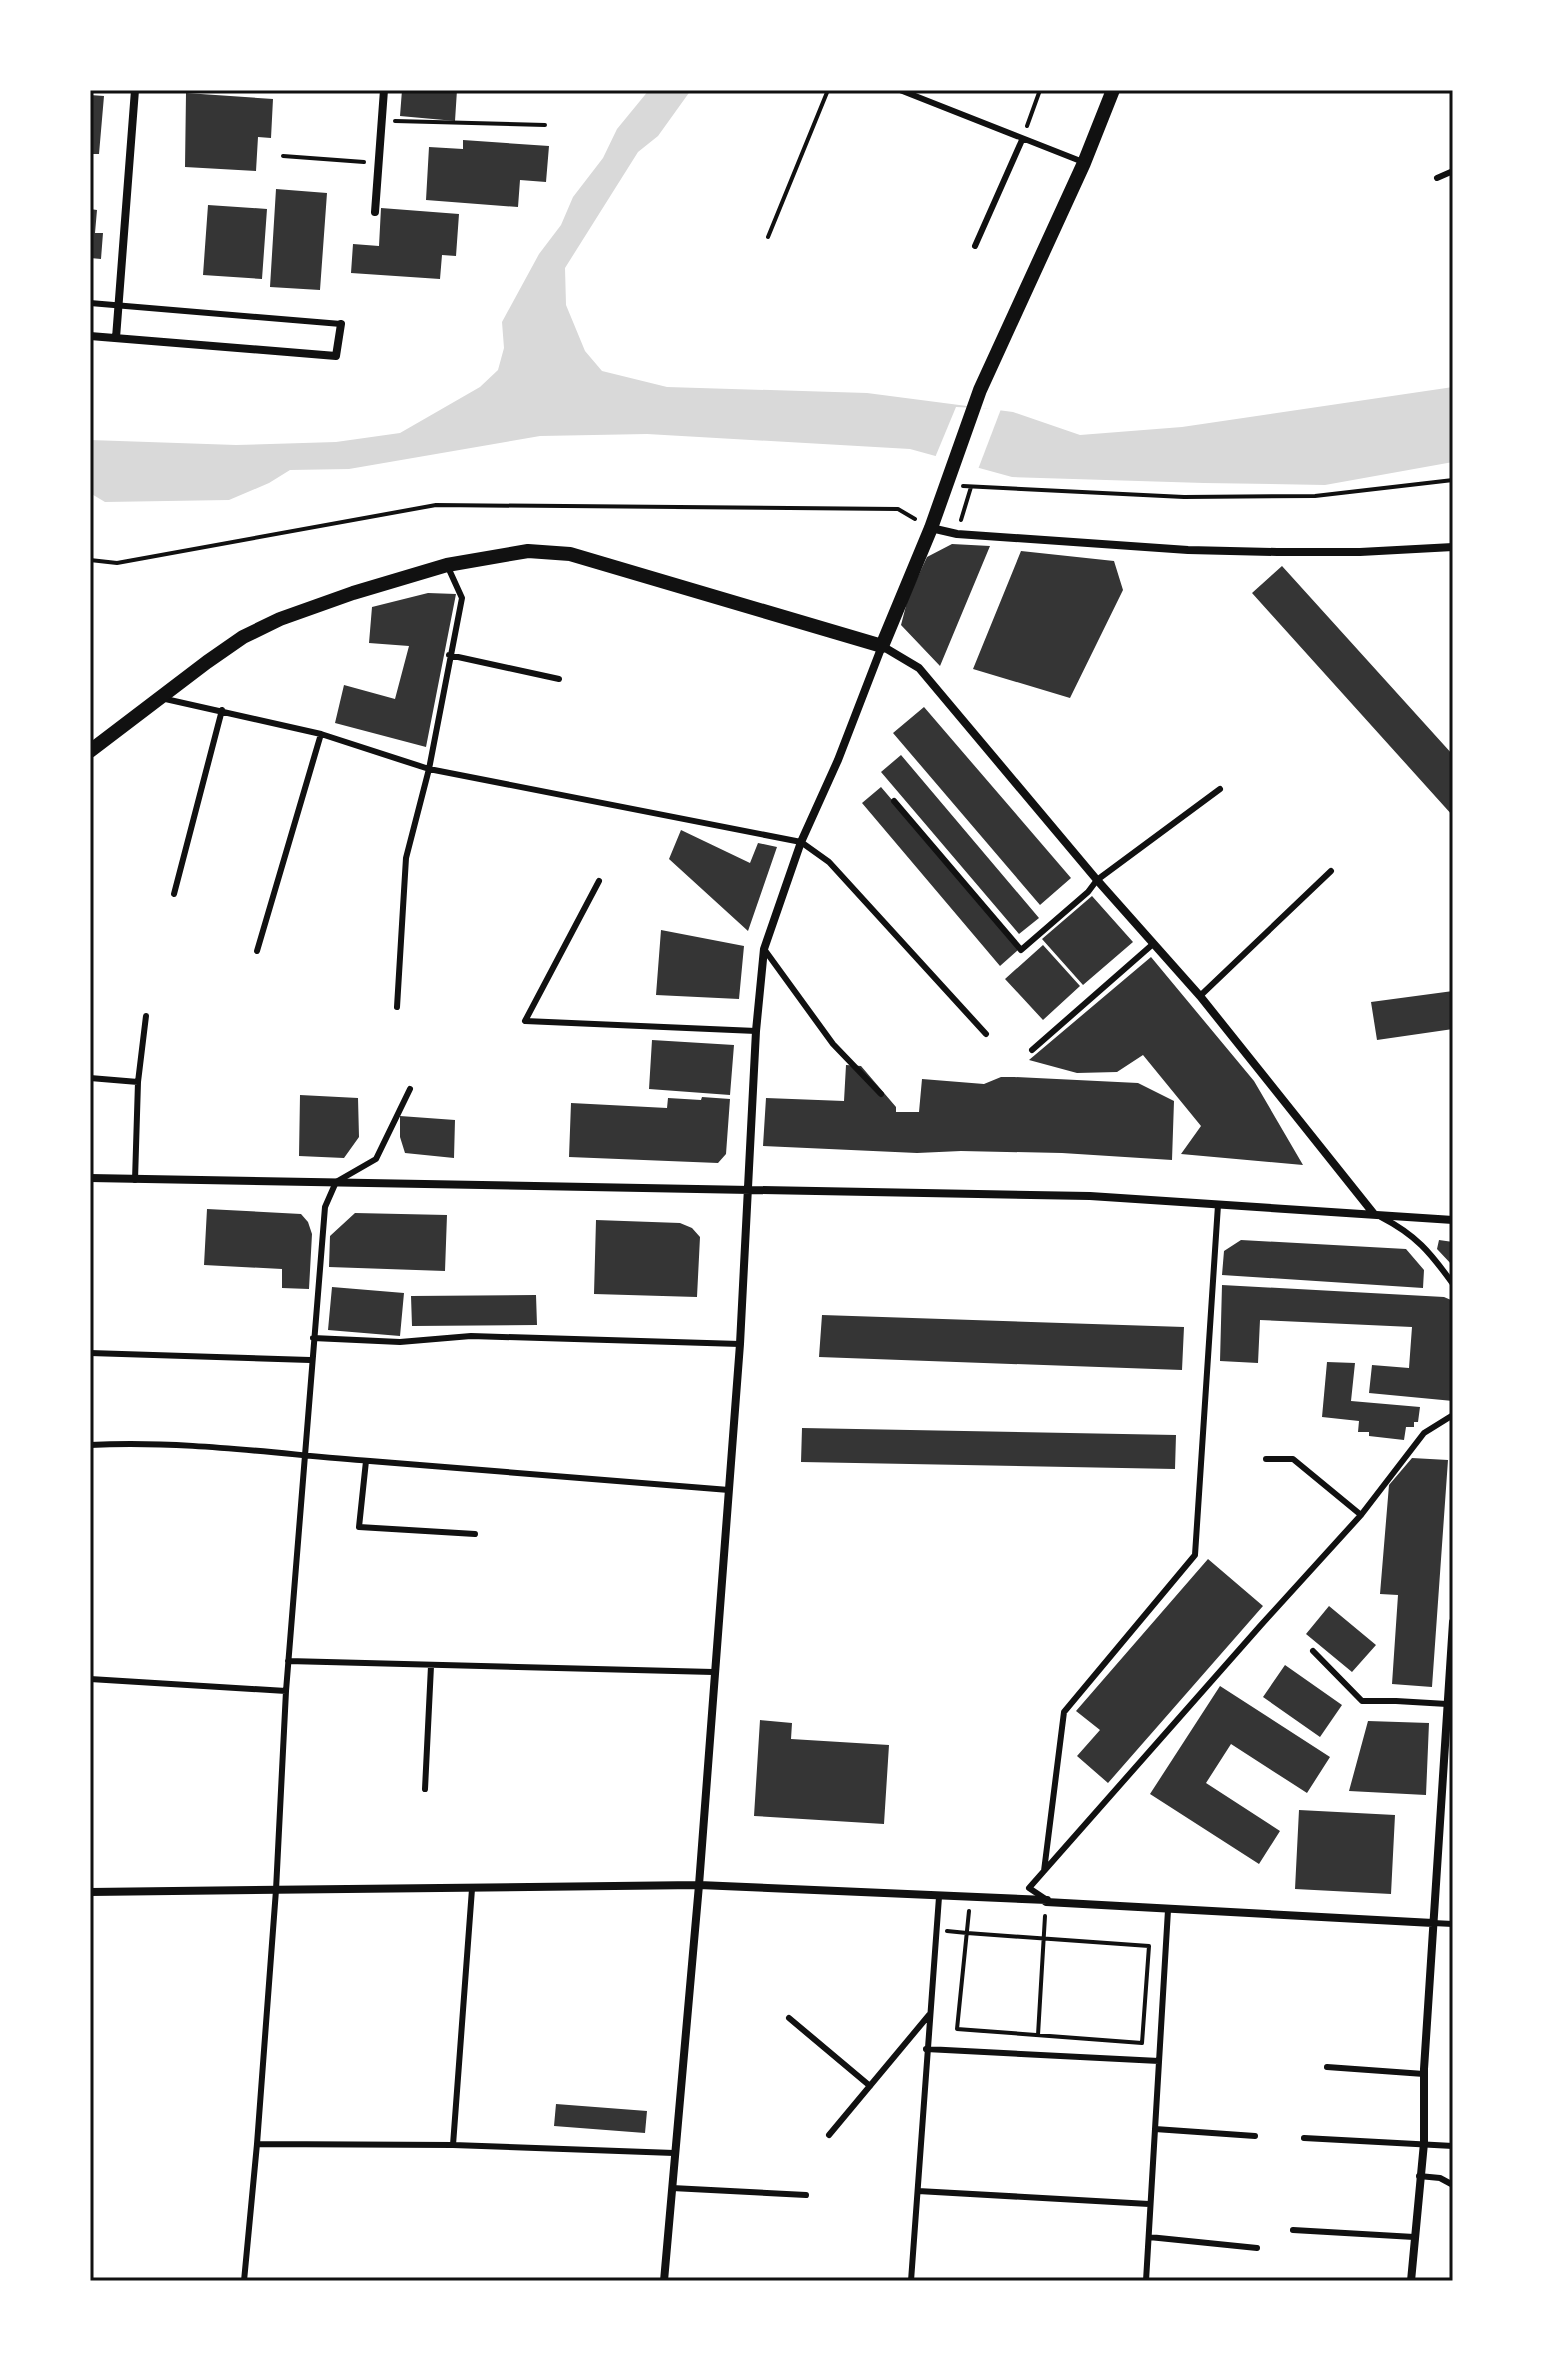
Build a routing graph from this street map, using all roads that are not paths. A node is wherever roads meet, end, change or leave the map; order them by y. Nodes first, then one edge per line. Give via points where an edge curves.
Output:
1 (135, 90) edge
2 (384, 90) edge
3 (900, 90) edge
4 (1113, 90) edge
5 (1022, 140) junction
6 (1084, 163) junction
7 (1453, 171) edge
8 (1437, 178) dead end
9 (375, 212) dead end
10 (975, 246) dead end
11 (90, 303) edge
12 (119, 305) junction
13 (341, 324) joint
14 (90, 336) edge
15 (116, 338) junction
16 (931, 528) junction
17 (1453, 547) edge
18 (447, 565) junction
19 (882, 646) junction
20 (449, 655) junction
21 (559, 679) dead end
22 (158, 697) junction
23 (222, 710) junction
24 (321, 734) junction
25 (90, 751) edge
26 (429, 769) junction
27 (1220, 789) dead end
28 (894, 801) dead end
29 (801, 842) junction
30 (1331, 871) dead end
31 (1097, 880) junction
32 (599, 881) dead end
33 (174, 894) dead end
34 (1153, 944) junction
35 (764, 949) junction
36 (257, 951) dead end
37 (1200, 996) junction
38 (397, 1007) dead end
39 (146, 1016) dead end
40 (756, 1031) junction
41 (986, 1034) dead end
42 (1032, 1050) dead end
43 (90, 1078) edge
44 (138, 1082) junction
45 (410, 1089) dead end
46 (881, 1094) dead end
47 (90, 1178) edge
48 (135, 1180) junction
49 (336, 1182) junction
50 (748, 1190) junction
51 (1218, 1205) junction
52 (1374, 1214) junction
53 (1453, 1220) edge
54 (1453, 1284) edge
55 (313, 1338) junction
56 (740, 1344) junction
57 (90, 1353) edge
58 (310, 1360) junction
59 (1453, 1415) edge
60 (90, 1445) edge
61 (305, 1454) junction
62 (1266, 1459) dead end
63 (366, 1461) junction
64 (729, 1490) junction
65 (1361, 1515) junction
66 (475, 1534) dead end
67 (1453, 1622) edge
68 (1313, 1651) dead end
69 (288, 1661) junction
70 (431, 1666) junction
71 (713, 1672) junction
72 (90, 1679) edge
73 (286, 1691) junction
74 (1447, 1704) junction
75 (425, 1789) dead end
76 (1044, 1871) junction
77 (699, 1885) junction
78 (472, 1889) junction
79 (276, 1890) junction
80 (90, 1892) edge
81 (939, 1897) junction
82 (1046, 1901) junction
83 (1168, 1910) junction
84 (1433, 1923) junction
85 (1453, 1924) edge
86 (929, 2014) junction
87 (789, 2018) dead end
88 (926, 2049) junction
89 (1159, 2061) junction
90 (1327, 2067) dead end
91 (1424, 2074) junction
92 (870, 2086) junction
93 (1155, 2129) junction
94 (829, 2135) dead end
95 (1255, 2136) dead end
96 (1304, 2138) dead end
97 (1424, 2143) junction
98 (257, 2144) junction
99 (453, 2145) junction
100 (1453, 2146) edge
101 (674, 2153) junction
102 (1419, 2176) junction
103 (1453, 2185) edge
104 (672, 2188) junction
105 (918, 2191) junction
106 (806, 2195) dead end
107 (1149, 2204) junction
108 (1293, 2230) dead end
109 (1149, 2237) junction
110 (1414, 2237) junction
111 (1257, 2248) dead end
112 (244, 2281) edge
113 (664, 2281) edge
114 (911, 2281) edge
115 (1146, 2281) edge
116 (1411, 2281) edge

1 - 12 street
2 - 9 street
3 - 5 lane
4 - 6 street
5 - 6 lane
5 - 10 lane
6 - 16 street via 980,390
7 - 8 lane
11 - 12 lane
12 - 13 lane
12 - 15 street
13 - 15 street via 336,356
14 - 15 street
16 - 17 street via 1130,550 1346,552
16 - 19 street
18 - 19 street via 528,551 570,554
18 - 20 lane via 462,598
18 - 22 street via 280,619 243,637
19 - 29 street
19 - 31 street via 919,668
20 - 21 lane
20 - 26 lane
22 - 23 lane
22 - 25 street
23 - 24 lane
23 - 33 lane
24 - 26 lane
24 - 36 lane
26 - 29 lane
26 - 38 lane via 406,858
27 - 31 lane
28 - 31 lane via 1021,950
29 - 35 street
29 - 41 lane via 829,862
30 - 37 lane
31 - 34 street
32 - 40 lane via 525,1021
34 - 37 street
34 - 42 lane
35 - 40 street
35 - 46 lane via 833,1044
37 - 52 street
39 - 44 lane
40 - 50 street
43 - 44 lane
44 - 48 lane
45 - 49 lane via 376,1159
47 - 48 street
48 - 49 street
49 - 50 street
49 - 55 lane via 325,1207
50 - 51 street via 1090,1196
50 - 56 street
51 - 52 street
51 - 76 lane via 1195,1555 1064,1712
52 - 53 street
52 - 54 lane via 1407,1230
55 - 56 lane via 400,1342 471,1336
55 - 58 lane
56 - 64 street
57 - 58 lane
58 - 61 lane
59 - 65 lane via 1424,1433
60 - 61 lane
61 - 63 lane
61 - 69 lane
62 - 65 lane via 1293,1459
63 - 64 lane
63 - 66 lane via 359,1527
64 - 71 street
65 - 76 lane
67 - 74 street
68 - 74 lane via 1362,1701
69 - 70 lane
69 - 73 lane
70 - 71 lane
70 - 75 lane
71 - 77 street
72 - 73 lane
73 - 79 lane
74 - 84 street
76 - 82 lane via 1029,1888
77 - 78 street
77 - 81 street
77 - 101 street
78 - 79 street
78 - 99 lane
79 - 80 street
79 - 98 lane
81 - 82 street
81 - 86 lane
82 - 83 street
83 - 84 street
83 - 89 lane
84 - 85 lane
84 - 91 street
86 - 88 lane
86 - 92 lane
87 - 92 lane
88 - 89 lane
88 - 105 lane
89 - 93 lane
90 - 91 lane
91 - 97 street
92 - 94 lane
93 - 95 lane
93 - 107 lane
96 - 97 lane
97 - 100 lane
97 - 102 street
98 - 99 lane
98 - 112 lane
99 - 101 lane
101 - 104 street
102 - 103 lane
102 - 110 street
104 - 106 lane
104 - 113 street
105 - 107 lane
105 - 114 lane
107 - 109 lane
108 - 110 lane
109 - 111 lane
109 - 115 lane
110 - 116 street

